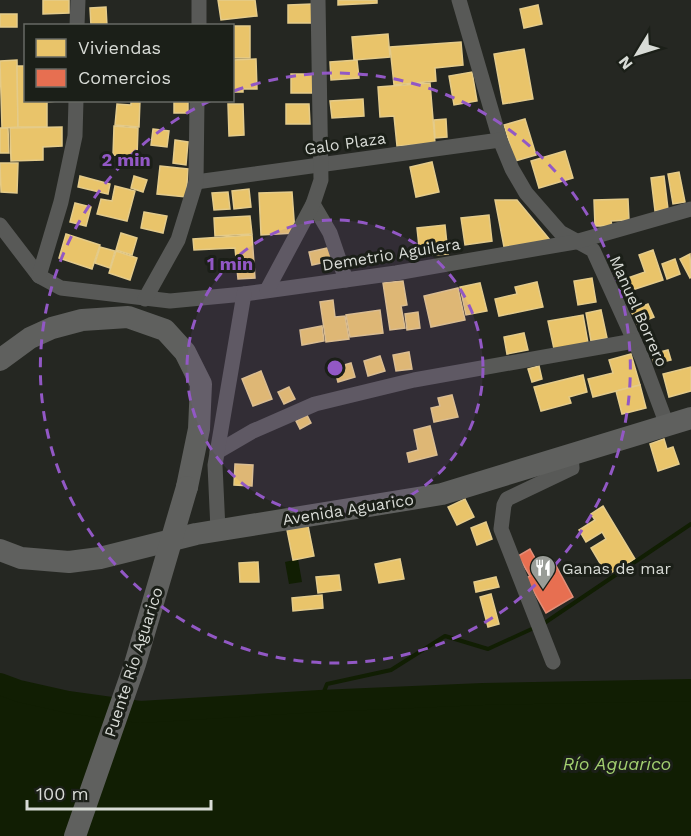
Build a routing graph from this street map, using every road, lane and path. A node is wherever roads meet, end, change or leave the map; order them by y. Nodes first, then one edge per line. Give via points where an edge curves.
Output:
1 (78, 0) edge
2 (199, 0) edge
3 (318, 0) edge
4 (459, 0) edge
5 (77, 24) edge
6 (199, 24) edge
7 (76, 102) edge
8 (197, 102) edge
9 (500, 140) junction
10 (320, 165) junction
11 (196, 182) junction
12 (314, 204) junction
13 (691, 209) edge
14 (0, 225) edge
15 (575, 242) junction
16 (39, 276) junction
17 (346, 280) junction
18 (267, 290) junction
19 (244, 294) junction
20 (145, 299) junction
21 (634, 341) junction
22 (0, 360) edge
23 (691, 418) edge
24 (667, 425) junction
25 (217, 452) junction
26 (571, 455) junction
27 (218, 531) junction
28 (0, 550) edge
29 (553, 662) dead end
30 (75, 836) edge

1 - 5 street
2 - 6 street
3 - 10 street
4 - 9 street, Manuel Borrero
7 - 16 street via 75,135 61,202
8 - 11 street
9 - 10 street, Galo Plaza
9 - 15 street, Manuel Borrero via 526,193 560,232
10 - 11 street, Galo Plaza
10 - 12 street via 321,180
11 - 20 street via 178,240
12 - 17 street via 330,233
12 - 18 street
13 - 15 street, Demetrio Aguilera
14 - 16 street
15 - 17 street, Demetrio Aguilera
15 - 21 street, Manuel Borrero via 593,250
16 - 20 street, Demetrio Aguilera via 61,288
17 - 18 street, Demetrio Aguilera
18 - 19 street, Demetrio Aguilera
19 - 20 street, Demetrio Aguilera via 170,301
19 - 25 street
21 - 24 street, Manuel Borrero
21 - 25 street via 414,380 315,404 253,431
22 - 30 highway, Puente Río Aguarico, bridge via 52,328 82,320 128,317 165,330 185,352 201,384 199,429 187,487 135,664
23 - 24 highway, Avenida Aguarico
24 - 26 highway, Avenida Aguarico
25 - 27 street
26 - 27 highway, Avenida Aguarico via 442,494
26 - 29 street via 572,468 507,499 501,529
27 - 28 highway, Avenida Aguarico via 69,562 21,558

